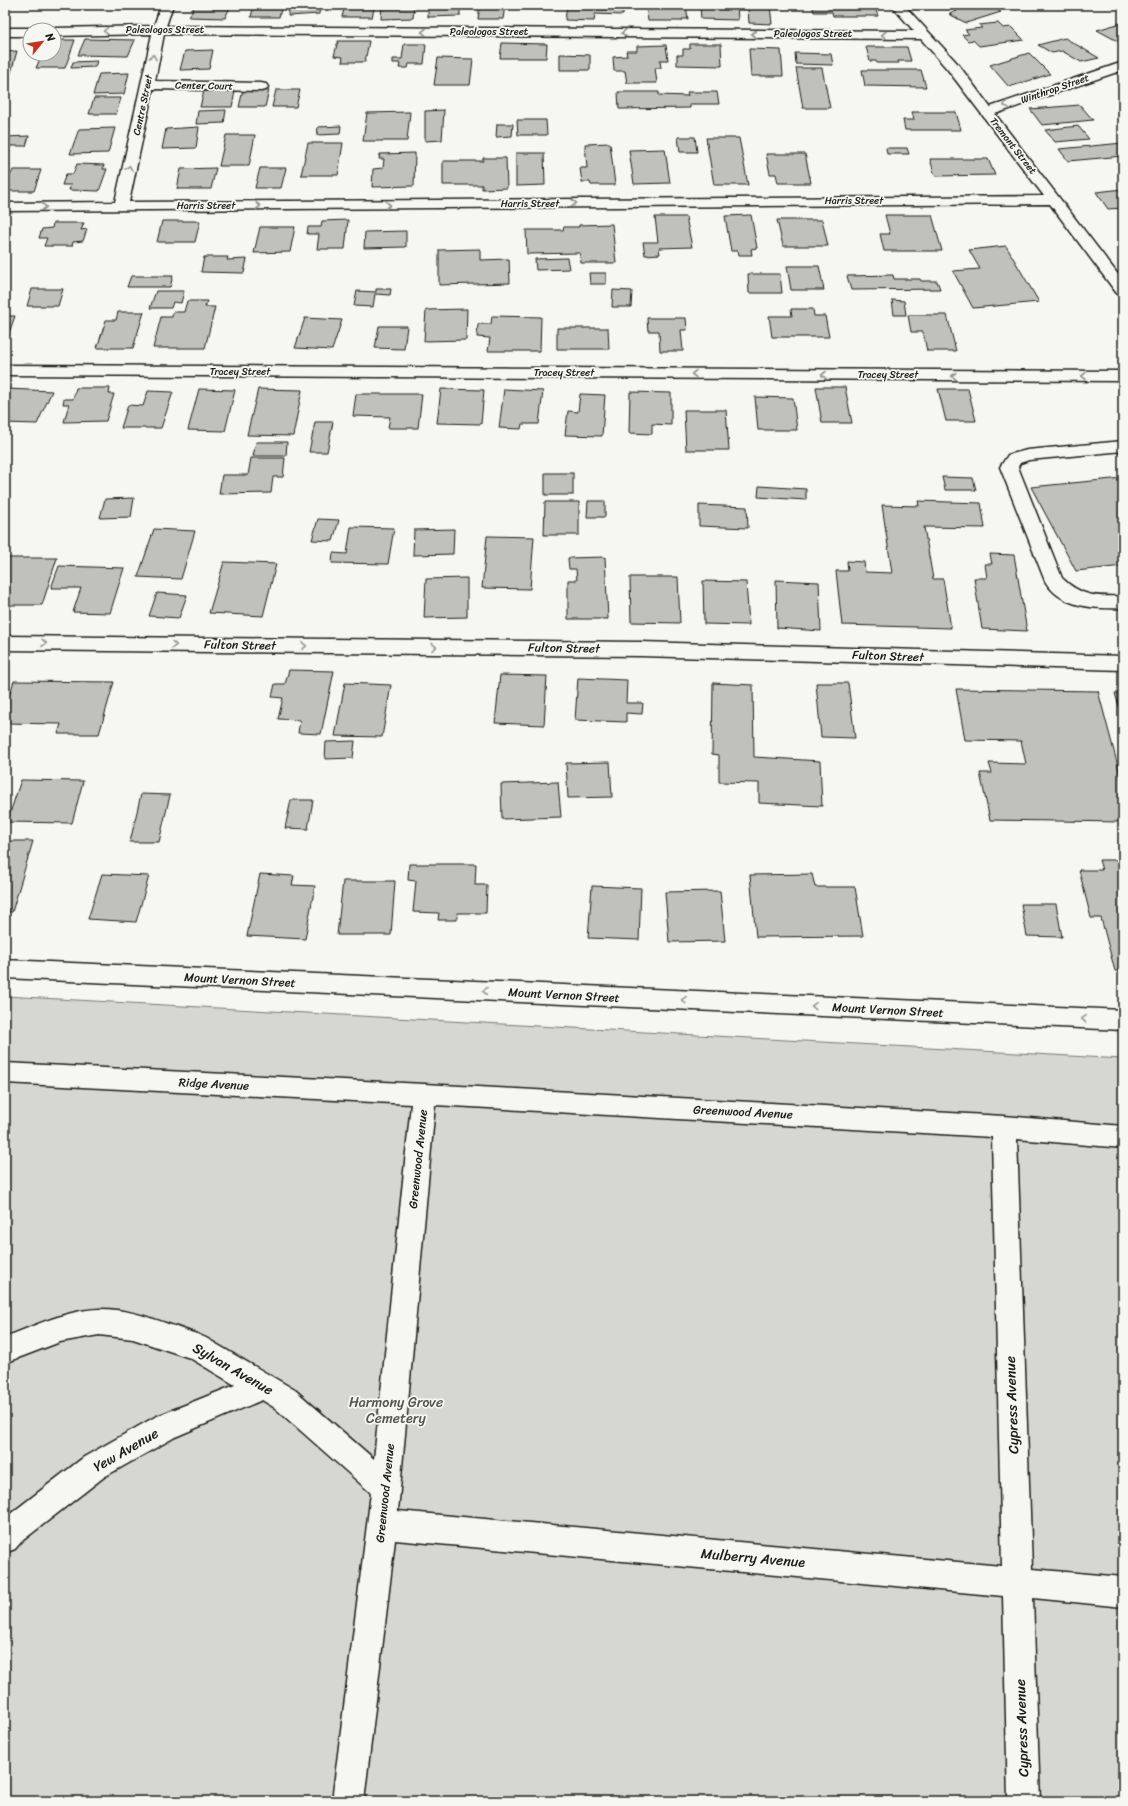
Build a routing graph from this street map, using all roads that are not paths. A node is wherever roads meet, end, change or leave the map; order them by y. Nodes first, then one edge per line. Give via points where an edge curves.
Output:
1 (167, 5) edge
2 (897, 5) edge
3 (159, 30) junction
4 (5, 32) edge
5 (22, 32) edge
6 (62, 32) edge
7 (923, 35) junction
8 (1123, 66) edge
9 (147, 85) junction
10 (261, 87) dead end
11 (987, 112) junction
12 (1055, 200) junction
13 (5, 207) edge
14 (121, 207) junction
15 (1122, 290) edge
16 (5, 370) edge
17 (1123, 376) edge
18 (1123, 446) edge
19 (1123, 602) edge
20 (5, 643) edge
21 (1123, 663) edge
22 (5, 969) edge
23 (1123, 1020) edge
24 (5, 1073) edge
25 (424, 1094) junction
26 (1004, 1127) junction
27 (1123, 1137) edge
28 (5, 1350) edge
29 (264, 1386) junction
30 (386, 1488) junction
31 (382, 1524) junction
32 (5, 1539) edge
33 (1017, 1582) junction
34 (1123, 1592) edge
35 (348, 1801) edge
36 (1024, 1801) edge

1 - 3 street, Centre Street
2 - 7 street, Tremont Street
3 -> 6 street, Paleologos Street
7 -> 3 street, Paleologos Street
9 -> 3 street, Centre Street
4 - 5 street
7 - 11 street, Tremont Street
8 -> 11 street, Winthrop Street
9 - 10 street, Center Court
14 -> 9 street, Centre Street
11 - 12 street, Tremont Street
14 -> 12 street, Harris Street
12 - 15 street, Tremont Street
13 -> 14 street, Harris Street
17 -> 16 street, Tracey Street
18 - 19 street via 1027,455 1014,459 1009,467 1054,581 1063,591 1076,598 1096,603
20 -> 21 street, Fulton Street via 641,649
23 -> 22 street, Mount Vernon Street
24 - 25 street, Ridge Avenue
25 - 26 street, Greenwood Avenue
25 - 30 street, Greenwood Avenue
26 - 27 street
26 - 33 street, Cypress Avenue
28 - 29 street, Sylvan Avenue via 60,1329 99,1322 133,1326 197,1347
29 - 30 street, Sylvan Avenue via 285,1399
29 - 32 street, Yew Avenue via 165,1427 94,1467
30 - 31 street, Greenwood Avenue
31 - 33 street, Mulberry Avenue
31 - 35 street, Greenwood Avenue
33 - 34 street, Mulberry Avenue
33 - 36 street, Cypress Avenue

